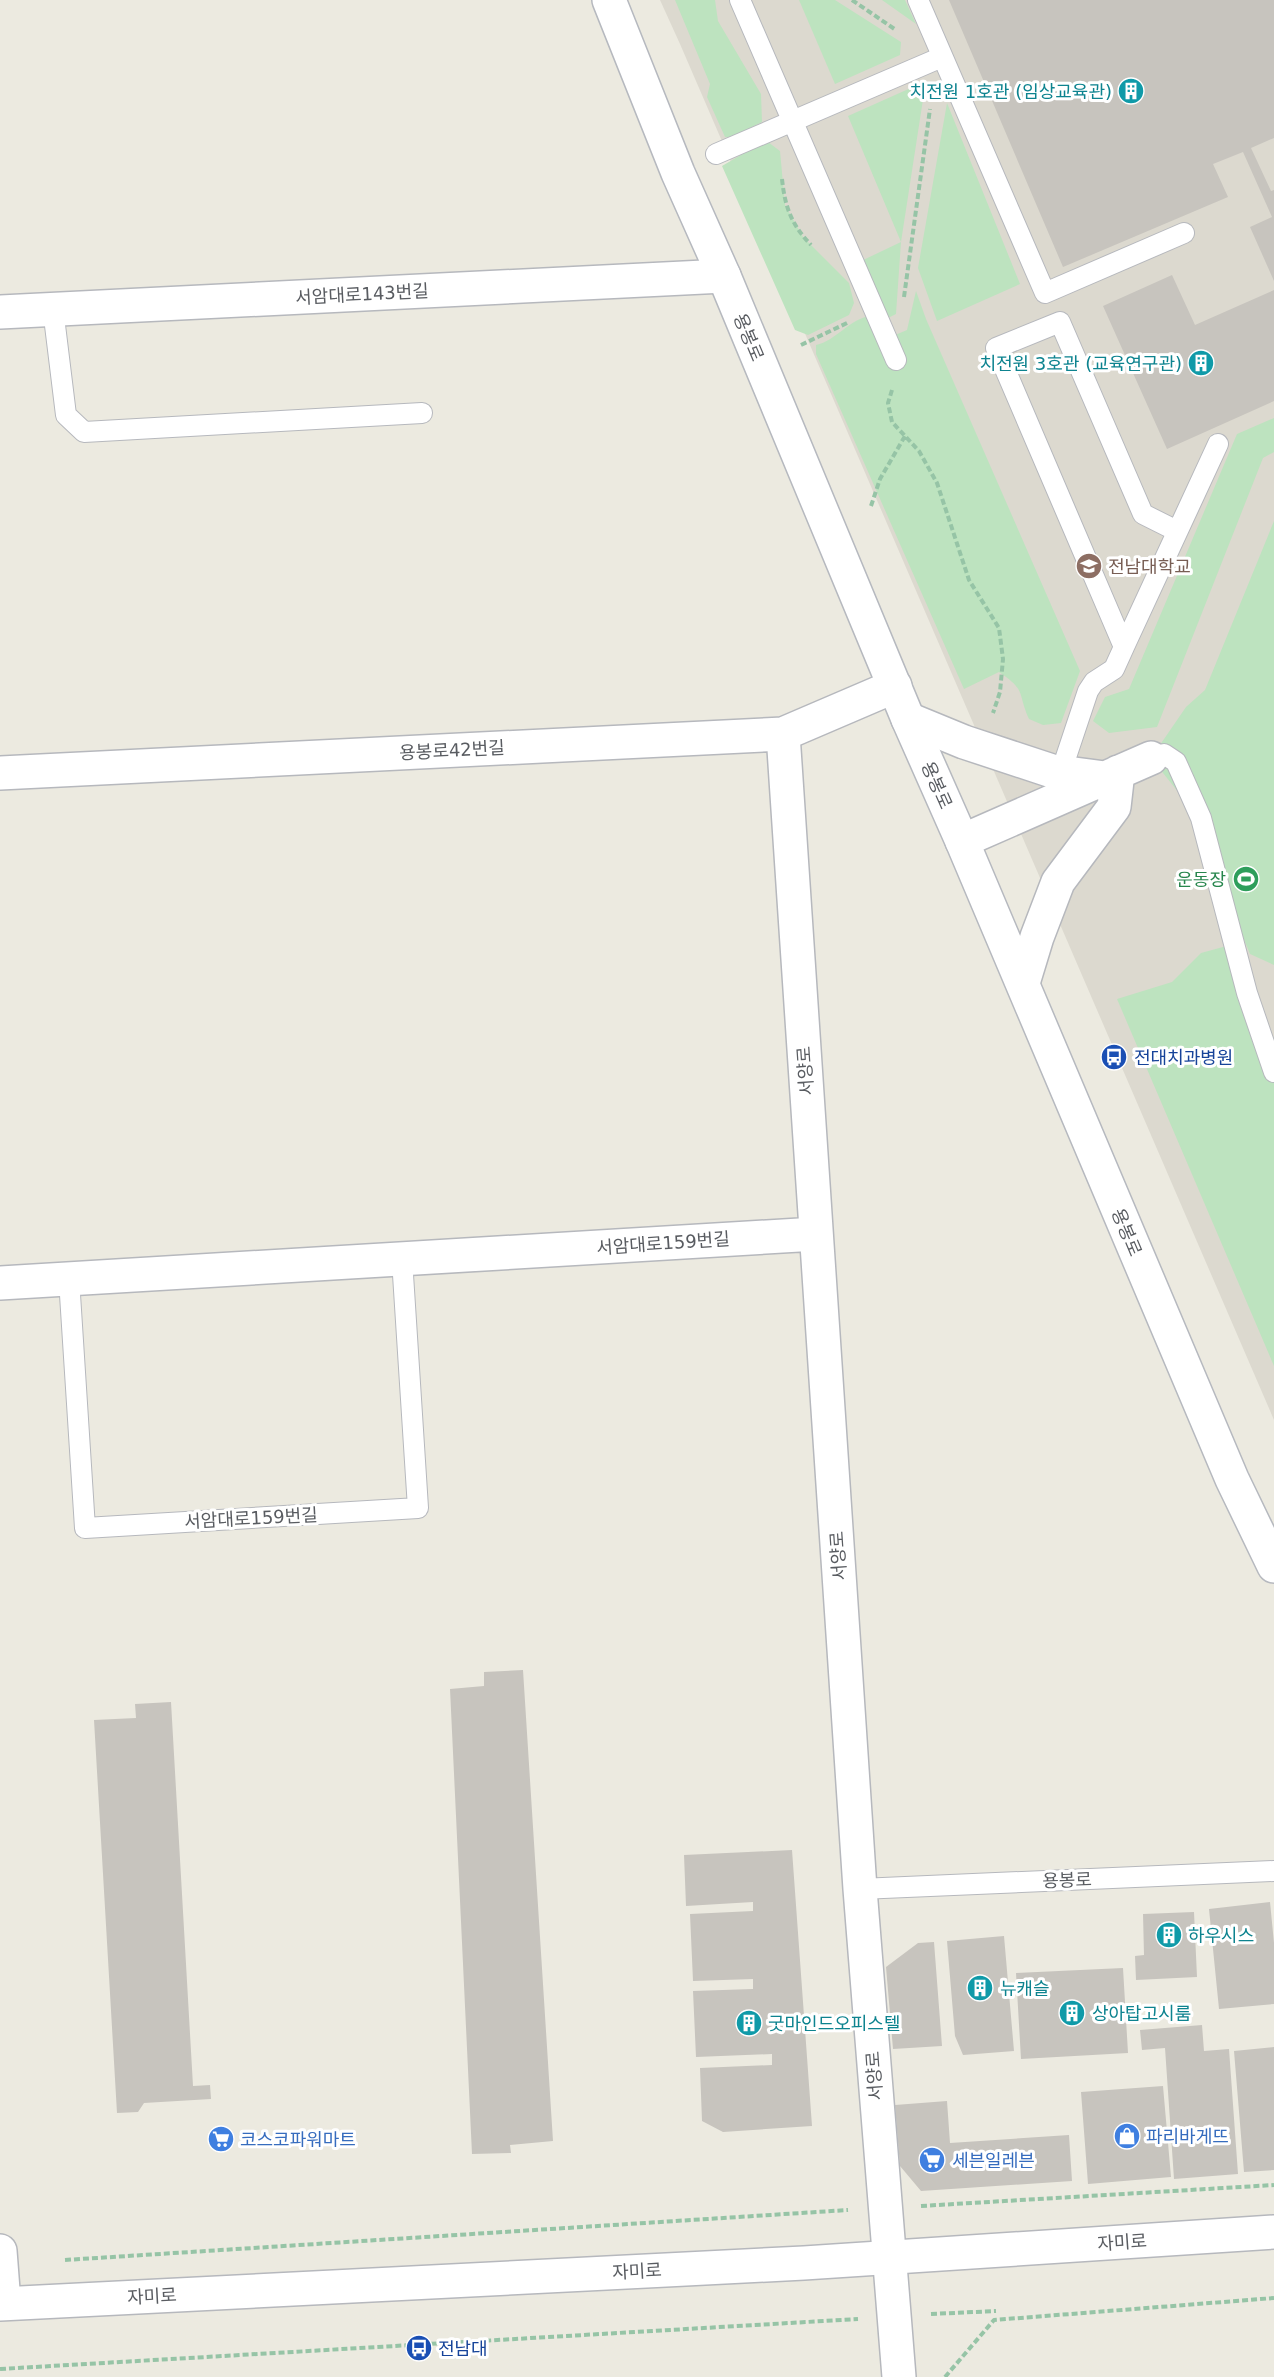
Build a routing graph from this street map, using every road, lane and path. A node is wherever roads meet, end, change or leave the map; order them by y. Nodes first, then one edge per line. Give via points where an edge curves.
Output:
1 (609, 0) edge
2 (740, 0) edge
3 (852, 0) edge
4 (918, 0) edge
5 (940, 58) junction
6 (792, 120) junction
7 (716, 154) dead end
8 (1184, 233) dead end
9 (724, 276) junction
10 (53, 309) junction
11 (0, 312) edge
12 (883, 330) junction
13 (896, 360) dead end
14 (422, 413) dead end
15 (904, 436) dead end
16 (1218, 444) dead end
17 (871, 506) dead end
18 (1177, 531) junction
19 (1124, 646) junction
20 (895, 686) junction
21 (908, 719) junction
22 (783, 734) junction
23 (1151, 758) joint
24 (1061, 772) junction
25 (0, 773) edge
26 (1112, 775) junction
27 (962, 841) junction
28 (1023, 983) junction
29 (1274, 1072) edge
30 (816, 1234) junction
31 (402, 1259) junction
32 (69, 1279) junction
33 (0, 1283) edge
34 (1274, 1566) edge
35 (1274, 1871) edge
36 (860, 1889) junction
37 (1274, 2185) edge
38 (884, 2208) junction
39 (1274, 2232) edge
40 (0, 2251) edge
41 (888, 2258) junction
42 (60, 2260) dead end
43 (1274, 2298) edge
44 (2, 2303) edge
45 (996, 2311) dead end
46 (893, 2317) junction
47 (0, 2369) edge
48 (899, 2377) edge
49 (945, 2377) edge

1 - 9 street, 용봉로
2 - 6 lane
3 - 5 path
4 - 5 lane
5 - 6 lane
5 - 8 lane via 1045,293
5 - 12 path via 901,322
6 - 7 lane
6 - 12 lane
9 - 10 street, 서암대로143번길
9 - 20 street, 용봉로
10 - 11 street, 서암대로143번길
10 - 14 lane via 66,415 84,432
12 - 13 lane
15 - 17 path
16 - 18 lane
18 - 19 lane
18 - 19 lane via 1143,514 1060,322 996,348
19 - 24 lane via 1114,669 1088,691
20 - 21 street, 용봉로
20 - 22 street, 용봉로42번길
21 - 24 street via 964,742
21 - 27 street, 용봉로
22 - 25 street, 용봉로42번길
22 - 30 street, 서양로
23 - 26 street
23 - 29 lane via 1164,754 1176,762 1201,818 1246,993
24 - 26 street
26 - 27 street
26 - 28 street via 1114,807 1058,882
27 - 28 street, 용봉로
28 - 34 street, 용봉로 via 1232,1479
30 - 31 street, 서암대로159번길
30 - 36 street, 서양로
31 - 32 street, 서암대로159번길
31 - 32 lane, 서암대로159번길 via 418,1508 108,1527 85,1528
32 - 33 street, 서암대로159번길
35 - 36 lane, 용봉로
36 - 38 street, 서양로
37 - 38 path
38 - 41 street, 서양로
38 - 42 path
39 - 41 street, 자미로
40 - 44 street
41 - 44 street, 자미로
41 - 46 street, 서양로
43 - 49 path via 994,2320
45 - 46 path
46 - 47 path
46 - 48 street, 서양로

